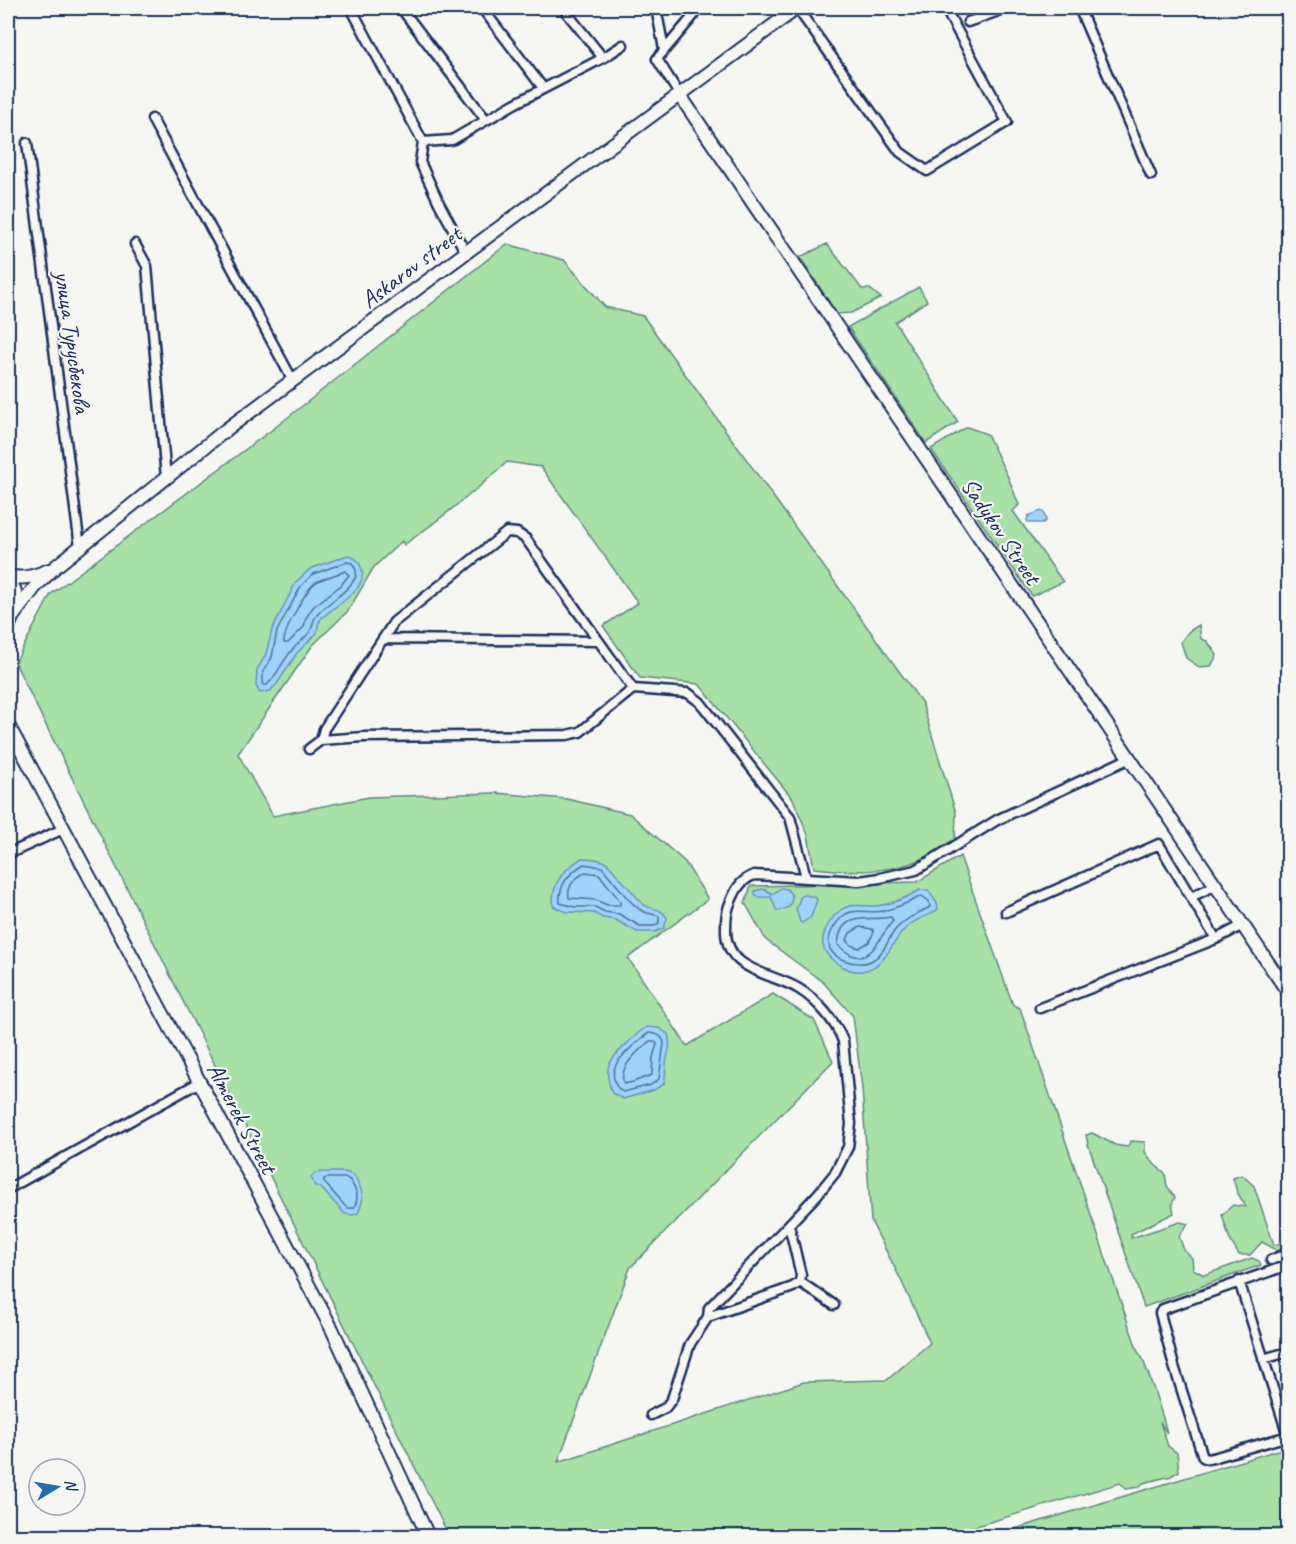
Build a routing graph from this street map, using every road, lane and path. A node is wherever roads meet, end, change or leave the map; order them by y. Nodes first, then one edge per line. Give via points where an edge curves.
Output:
1 (351, 8) edge
2 (401, 8) edge
3 (482, 8) edge
4 (563, 8) edge
5 (656, 8) edge
6 (699, 8) edge
7 (945, 8) edge
8 (1007, 8) edge
9 (1078, 8) edge
10 (799, 11) edge
11 (968, 22) dead end
12 (623, 45) dead end
13 (664, 49) junction
14 (603, 58) junction
15 (543, 88) junction
16 (679, 94) junction
17 (152, 119) dead end
18 (486, 120) junction
19 (423, 142) junction
20 (27, 143) dead end
21 (1151, 175) dead end
22 (135, 244) dead end
23 (466, 253) junction
24 (293, 381) junction
25 (166, 478) junction
26 (80, 547) junction
27 (55, 567) junction
28 (8, 578) edge
29 (13, 616) junction
30 (8, 627) edge
31 (383, 639) junction
32 (598, 641) junction
33 (633, 689) junction
34 (8, 725) edge
35 (321, 740) junction
36 (309, 749) dead end
37 (1130, 758) junction
38 (63, 829) junction
39 (8, 854) edge
40 (806, 877) junction
41 (1216, 885) junction
42 (1191, 897) junction
43 (1006, 912) dead end
44 (1243, 925) junction
45 (1216, 939) junction
46 (1288, 992) edge
47 (1040, 1008) dead end
48 (198, 1083) junction
49 (8, 1189) edge
50 (789, 1225) junction
51 (1288, 1253) edge
52 (1271, 1260) dead end
53 (1288, 1265) edge
54 (1239, 1281) junction
55 (800, 1282) junction
56 (834, 1305) dead end
57 (708, 1317) junction
58 (1288, 1352) edge
59 (1263, 1359) junction
60 (651, 1415) dead end
61 (1288, 1436) edge
62 (428, 1536) edge

1 - 19 street
2 - 18 street
3 - 15 street
4 - 14 street
5 - 13 street
6 - 13 street
7 - 10 street via 1006,122 927,171 900,152
8 - 11 street
9 - 21 street
10 - 16 street, Askarov street
12 - 14 street
13 - 16 street via 657,59
14 - 15 street
15 - 18 street
16 - 23 street, Askarov street
16 - 37 street, Sadykov Street
17 - 24 street
18 - 19 street via 452,140
19 - 23 street via 420,162
20 - 26 street, улица Турусбекова
22 - 25 street via 147,266
23 - 24 street, Askarov street
24 - 25 street, Askarov street
25 - 26 street, Askarov street
26 - 27 street, Askarov street
27 - 28 street via 34,577
27 - 29 street
28 - 29 street via 17,601
29 - 30 street
31 - 32 street
31 - 32 street via 394,622 507,532 526,539
31 - 35 street via 324,729
32 - 33 street
33 - 35 street via 580,732 567,735
33 - 40 street via 688,693 700,702 790,817
34 - 38 street, Almerek Street
35 - 36 street
37 - 40 street via 997,820 916,870 859,880
37 - 41 street, Sadykov Street
38 - 39 street
38 - 48 street, Almerek Street
40 - 50 street via 754,875 738,886 726,913 729,948 760,974 801,990 834,1021 843,1041 852,1124 848,1147 834,1173
41 - 42 street
41 - 44 street, Sadykov Street
42 - 43 street via 1159,844
42 - 45 street
44 - 45 street
44 - 46 street, Sadykov Street
45 - 47 street
48 - 49 street
48 - 62 street, Almerek Street via 332,1329
50 - 55 street
50 - 57 street via 716,1299
51 - 52 street
53 - 54 street
54 - 59 street
54 - 61 street via 1160,1313 1201,1454 1213,1458
55 - 56 street
55 - 57 street
57 - 60 street via 690,1344 672,1399
58 - 59 street
59 - 61 street

